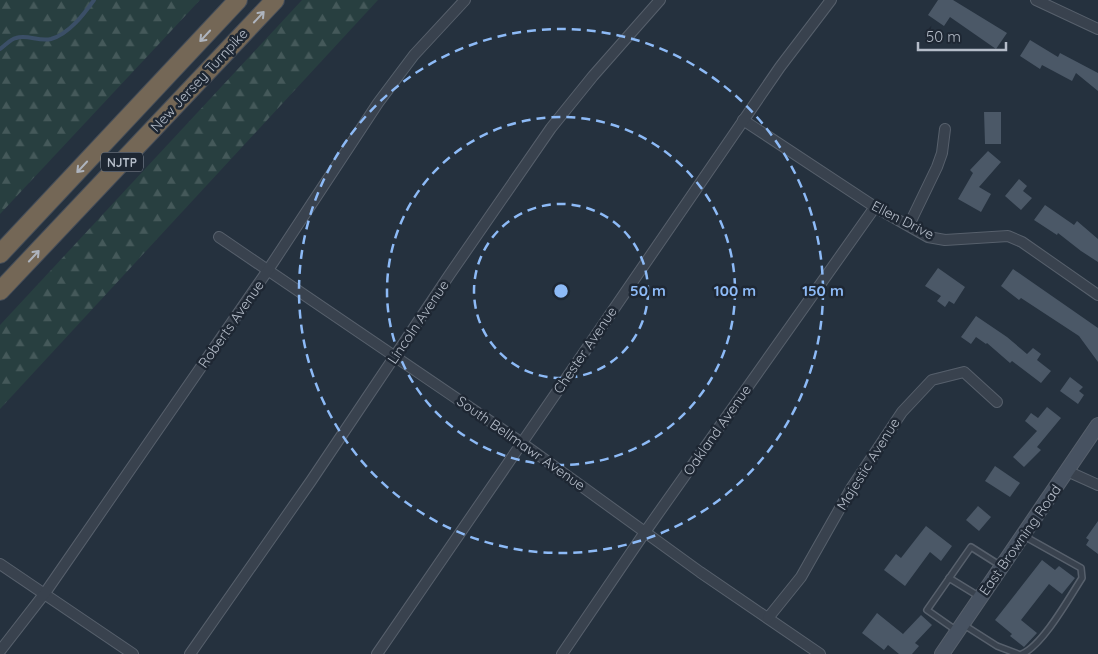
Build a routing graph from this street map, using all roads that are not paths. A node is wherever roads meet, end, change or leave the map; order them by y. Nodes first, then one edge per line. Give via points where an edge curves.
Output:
1 (238, 0) edge
2 (275, 0) edge
3 (466, 0) edge
4 (660, 0) edge
5 (832, 0) edge
6 (1036, 0) edge
7 (1098, 29) edge
8 (743, 120) junction
9 (945, 129) dead end
10 (875, 207) junction
11 (909, 225) junction
12 (219, 237) dead end
13 (0, 254) edge
14 (268, 270) junction
15 (0, 291) edge
16 (1098, 295) edge
17 (395, 357) junction
18 (997, 402) dead end
19 (1098, 425) edge
20 (522, 443) junction
21 (1067, 472) junction
22 (1098, 485) edge
23 (645, 532) junction
24 (1023, 536) junction
25 (0, 564) edge
26 (1002, 566) junction
27 (950, 578) junction
28 (45, 593) junction
29 (981, 597) junction
30 (768, 618) junction
31 (960, 627) junction
32 (0, 651) edge
33 (132, 654) edge
34 (190, 654) edge
35 (377, 654) edge
36 (562, 654) edge
37 (820, 654) edge
38 (942, 654) edge
39 (1020, 654) edge

1 -> 13 highway, New Jersey Turnpike / NJTP
15 -> 2 highway, New Jersey Turnpike / NJTP
3 - 14 street, Roberts Avenue via 414,54
4 - 17 street, Lincoln Avenue via 552,128
5 - 8 street, Chester Avenue
6 - 7 street
8 - 10 street, Ellen Drive
8 - 20 street, Chester Avenue
9 - 11 street via 937,167
10 - 11 street, Ellen Drive
10 - 23 street, Oakland Avenue
11 - 16 street, Ellen Drive via 928,236 945,240 1008,236 1022,242
12 - 14 street, South Bellmawr Avenue
14 - 17 street, South Bellmawr Avenue
14 - 28 street, Roberts Avenue
17 - 20 street, South Bellmawr Avenue
17 - 34 street, Lincoln Avenue
18 - 30 street, Majestic Avenue via 964,372 932,380 902,412 852,487 801,576
19 - 21 main road, East Browning Road
20 - 23 street, South Bellmawr Avenue
20 - 35 street, Chester Avenue
21 - 22 street
21 - 24 main road, East Browning Road
23 - 30 street, South Bellmawr Avenue
23 - 36 street, Oakland Avenue
24 - 26 main road, East Browning Road
24 - 39 lane via 1081,568 1082,578 1040,640 1028,652
25 - 28 street
26 - 27 lane via 971,547
26 - 29 main road, East Browning Road
27 - 29 lane
27 - 31 lane via 927,610
28 - 32 street, Roberts Avenue
28 - 33 street
29 - 31 main road, East Browning Road
30 - 37 street, South Bellmawr Avenue
31 - 38 main road, East Browning Road
31 - 39 lane via 996,646

